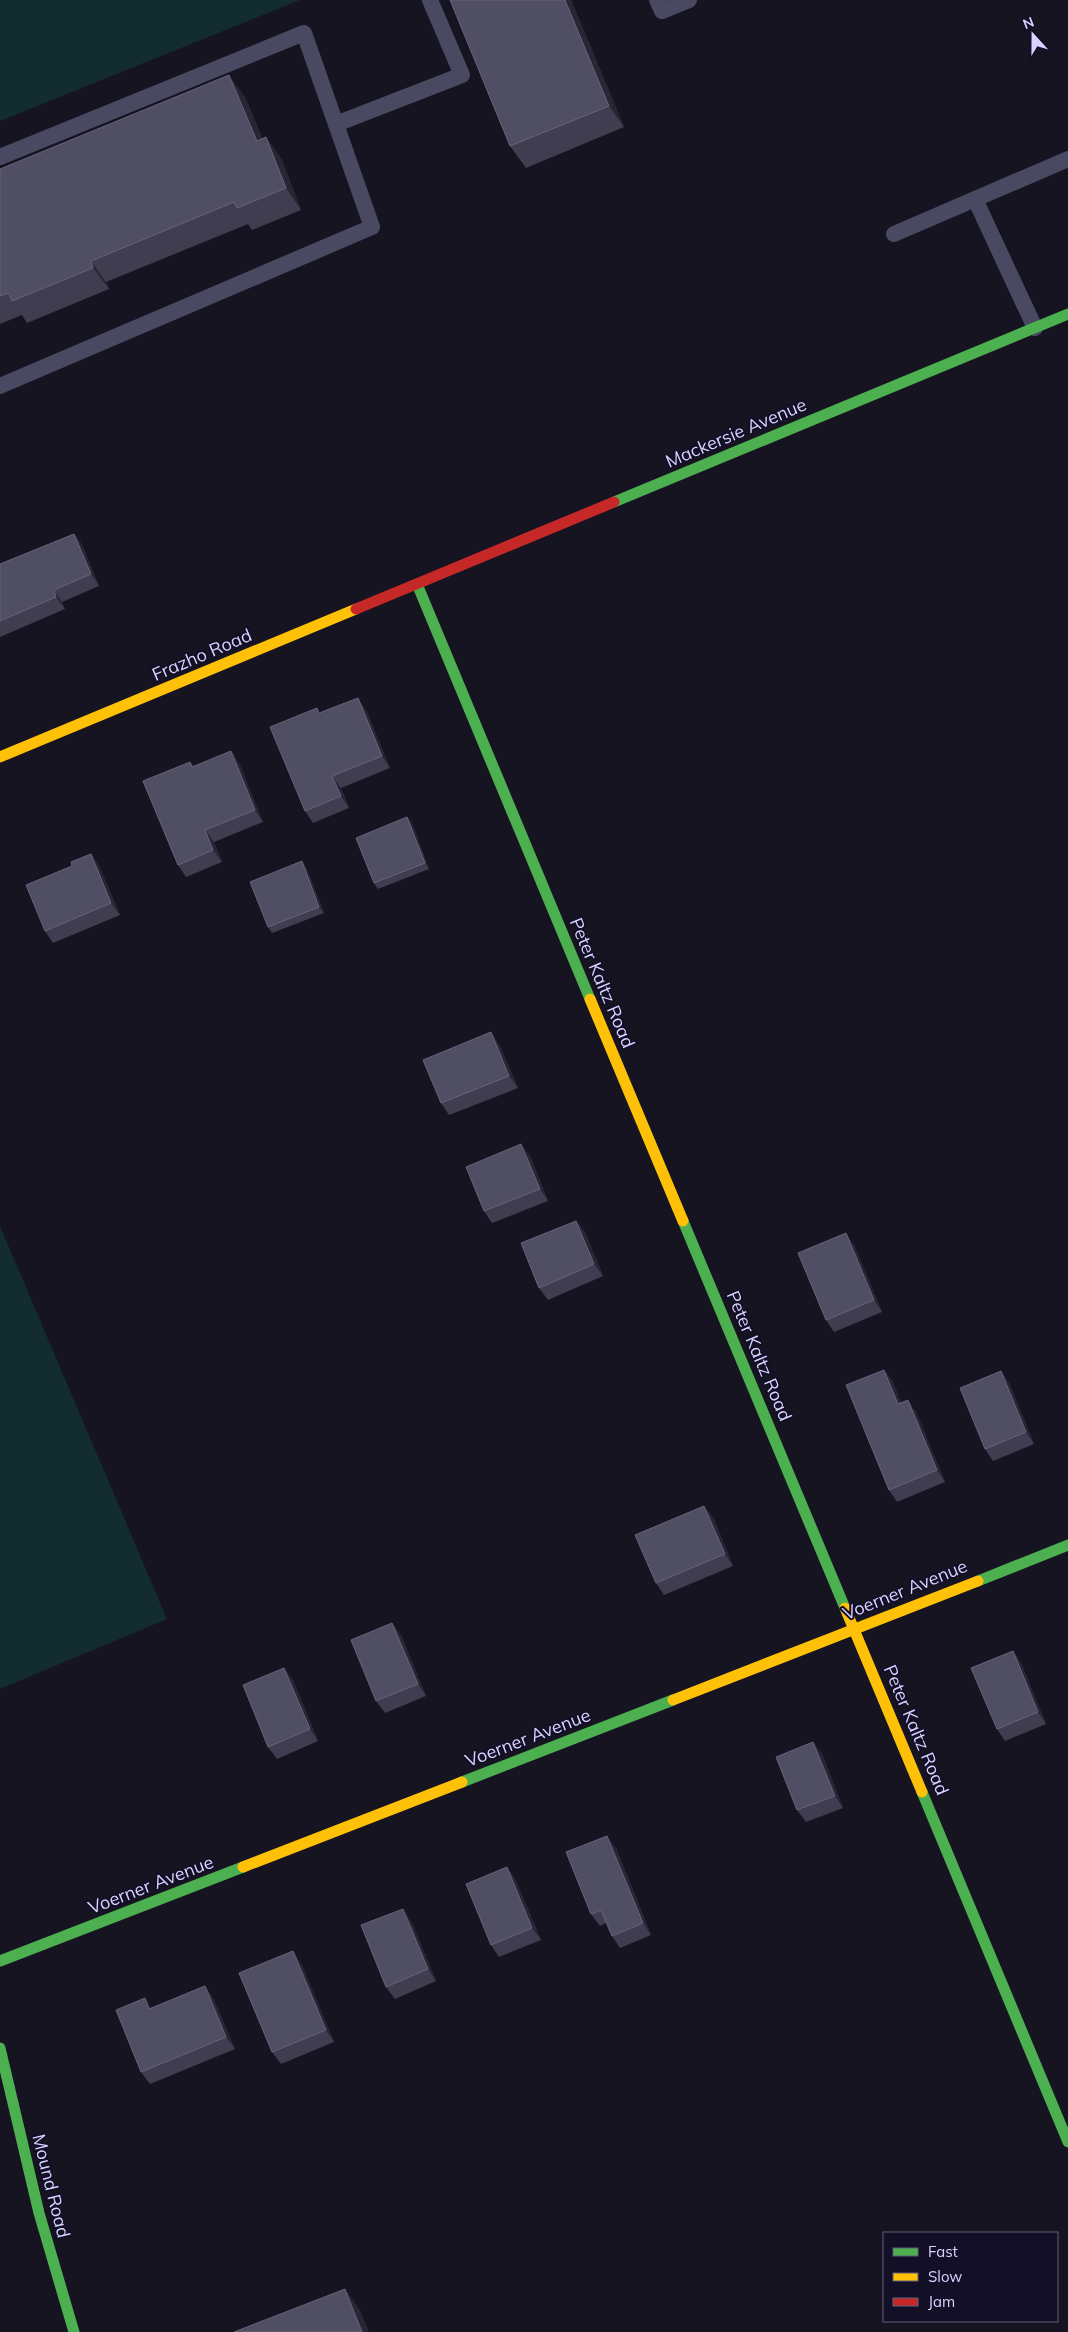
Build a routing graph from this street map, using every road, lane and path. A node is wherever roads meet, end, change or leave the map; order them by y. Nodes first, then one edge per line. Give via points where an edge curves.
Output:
1 (430, 0) edge
2 (657, 0) edge
3 (689, 0) edge
4 (336, 124) junction
5 (0, 157) edge
6 (1068, 159) edge
7 (975, 200) junction
8 (894, 234) dead end
9 (1068, 314) edge
10 (1035, 328) junction
11 (0, 386) edge
12 (417, 584) junction
13 (0, 757) edge
14 (1068, 1545) edge
15 (855, 1629) junction
16 (0, 1961) edge
17 (0, 2048) edge
18 (1068, 2142) edge
19 (74, 2332) edge

1 - 4 lane via 462,75
2 - 3 lane via 662,11
4 - 5 lane via 304,34
4 - 11 lane via 372,227
6 - 7 lane
7 - 8 lane
7 - 10 lane
9 - 10 street, Mackersie Avenue
10 - 12 street, Mackersie Avenue
12 - 13 street, Frazho Road
12 - 15 street, Peter Kaltz Road
14 - 15 street, Voerner Avenue
15 - 16 street, Voerner Avenue
15 - 18 street, Peter Kaltz Road
17 - 19 street, Mound Road via 39,2213

